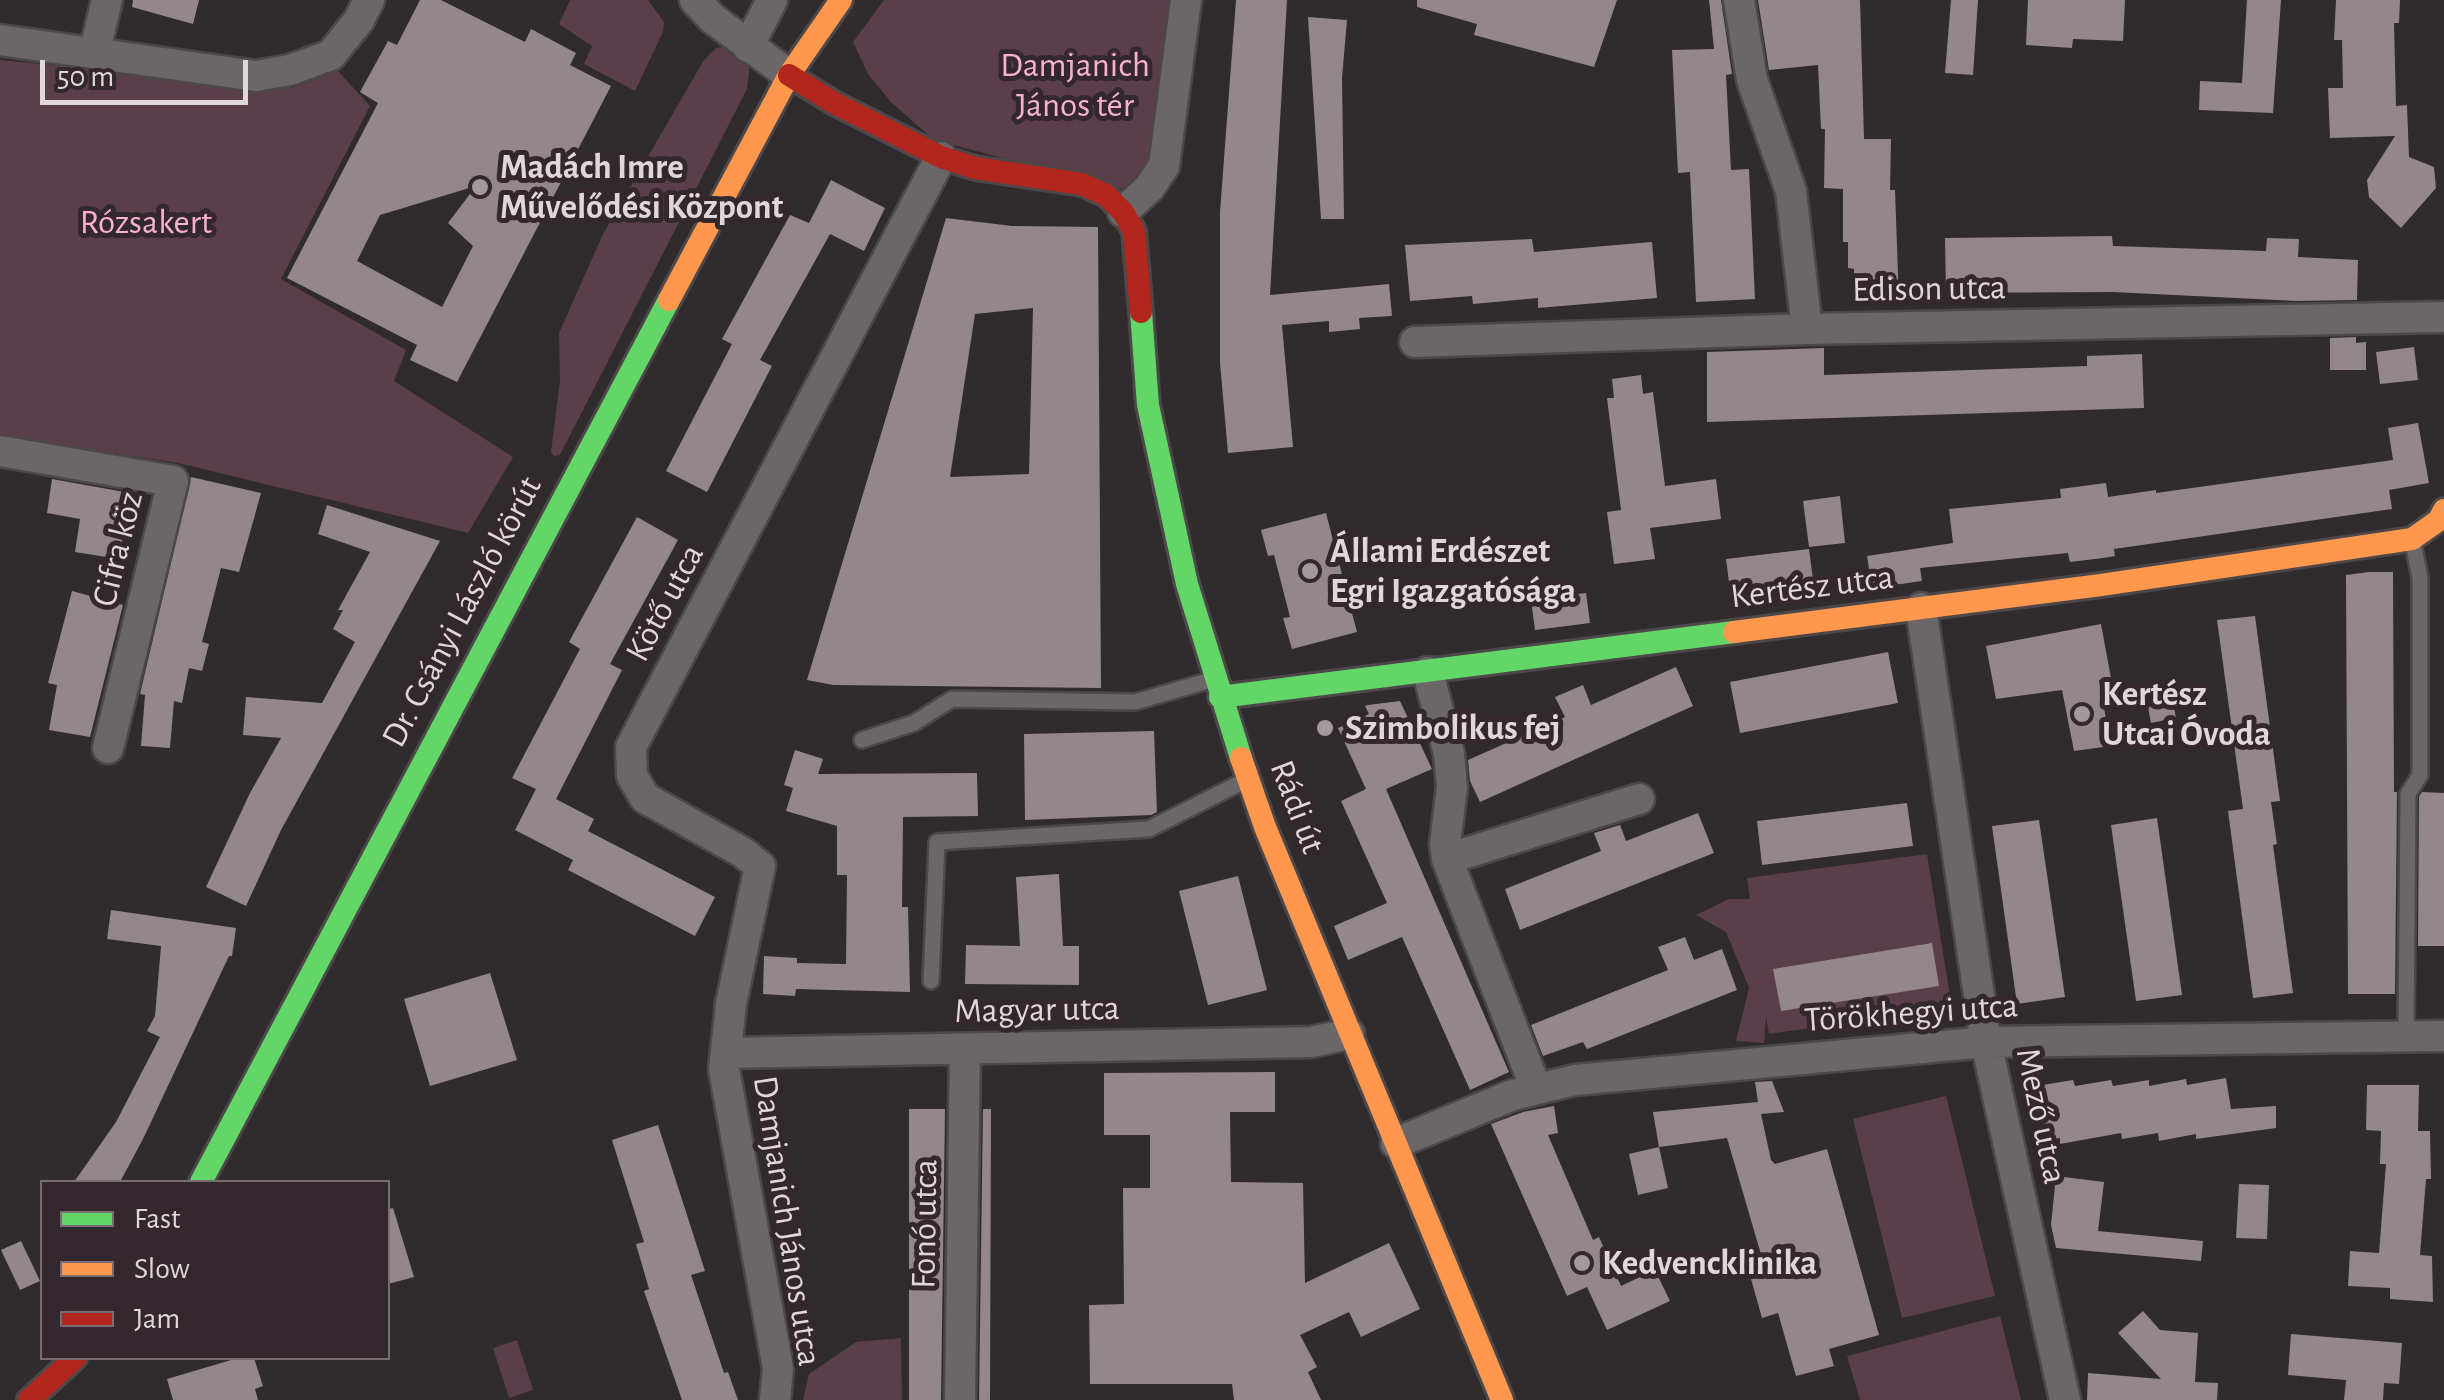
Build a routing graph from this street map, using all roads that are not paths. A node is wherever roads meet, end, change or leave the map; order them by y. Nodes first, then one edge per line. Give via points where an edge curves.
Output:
1 (107, 0) edge
2 (369, 0) edge
3 (695, 0) edge
4 (772, 0) edge
5 (841, 0) edge
6 (1186, 0) edge
7 (1739, 0) edge
8 (0, 40) edge
9 (748, 47) junction
10 (94, 54) junction
11 (788, 75) junction
12 (941, 157) junction
13 (1123, 212) junction
14 (2444, 317) edge
15 (1807, 329) junction
16 (1415, 342) dead end
17 (0, 451) edge
18 (2444, 510) edge
19 (2412, 539) junction
20 (1922, 608) junction
21 (1428, 672) junction
22 (1218, 688) junction
23 (862, 740) dead end
24 (108, 748) dead end
25 (1247, 779) junction
26 (1638, 800) dead end
27 (1448, 859) junction
28 (931, 981) dead end
29 (1349, 1034) junction
30 (2406, 1036) junction
31 (2444, 1036) edge
32 (1986, 1042) junction
33 (965, 1049) junction
34 (726, 1054) junction
35 (1536, 1089) junction
36 (1396, 1143) junction
37 (202, 1180) edge
38 (73, 1360) edge
39 (29, 1400) edge
40 (775, 1400) edge
41 (960, 1400) edge
42 (1502, 1400) edge
43 (2065, 1400) edge

1 - 10 street
2 - 10 street via 330,54 290,70 256,76
3 - 9 street
4 - 9 street
5 - 11 street
6 - 13 street via 1164,166
7 - 15 street via 1752,80 1790,191
8 - 10 street
9 - 11 street
11 - 12 street
11 - 37 street, Dr. Csányi László körút
12 - 13 street via 1082,184
12 - 34 street, Kötő utca via 631,747 632,776 646,798 742,852 757,877
13 - 22 street, Rádi út via 1138,250 1148,405 1186,584
14 - 15 street, Edison utca
15 - 16 street, Edison utca
17 - 24 street, Cifra köz via 173,481
18 - 19 street
19 - 20 street, Kertész utca
19 - 30 lane via 2420,578 2420,775 2408,794
20 - 21 street, Kertész utca
20 - 32 street, Mező utca
21 - 22 street, Kertész utca
21 - 27 street via 1449,754
22 - 23 lane via 1136,702 952,699 914,723
22 - 25 street, Rádi út
25 - 28 lane via 1149,829 937,842
25 - 29 street, Rádi út
26 - 27 street
27 - 35 street
29 - 33 street, Magyar utca via 1311,1042
29 - 36 street, Rádi út
30 - 31 street, Törökhegyi utca
30 - 32 street, Törökhegyi utca
32 - 35 street, Törökhegyi utca
32 - 43 street, Mező utca
33 - 34 street, Magyar utca
33 - 41 street, Fonó utca
34 - 40 street, Damjanich János utca via 778,1368
35 - 36 street, Törökhegyi utca
36 - 42 street, Rádi út
38 - 39 street

